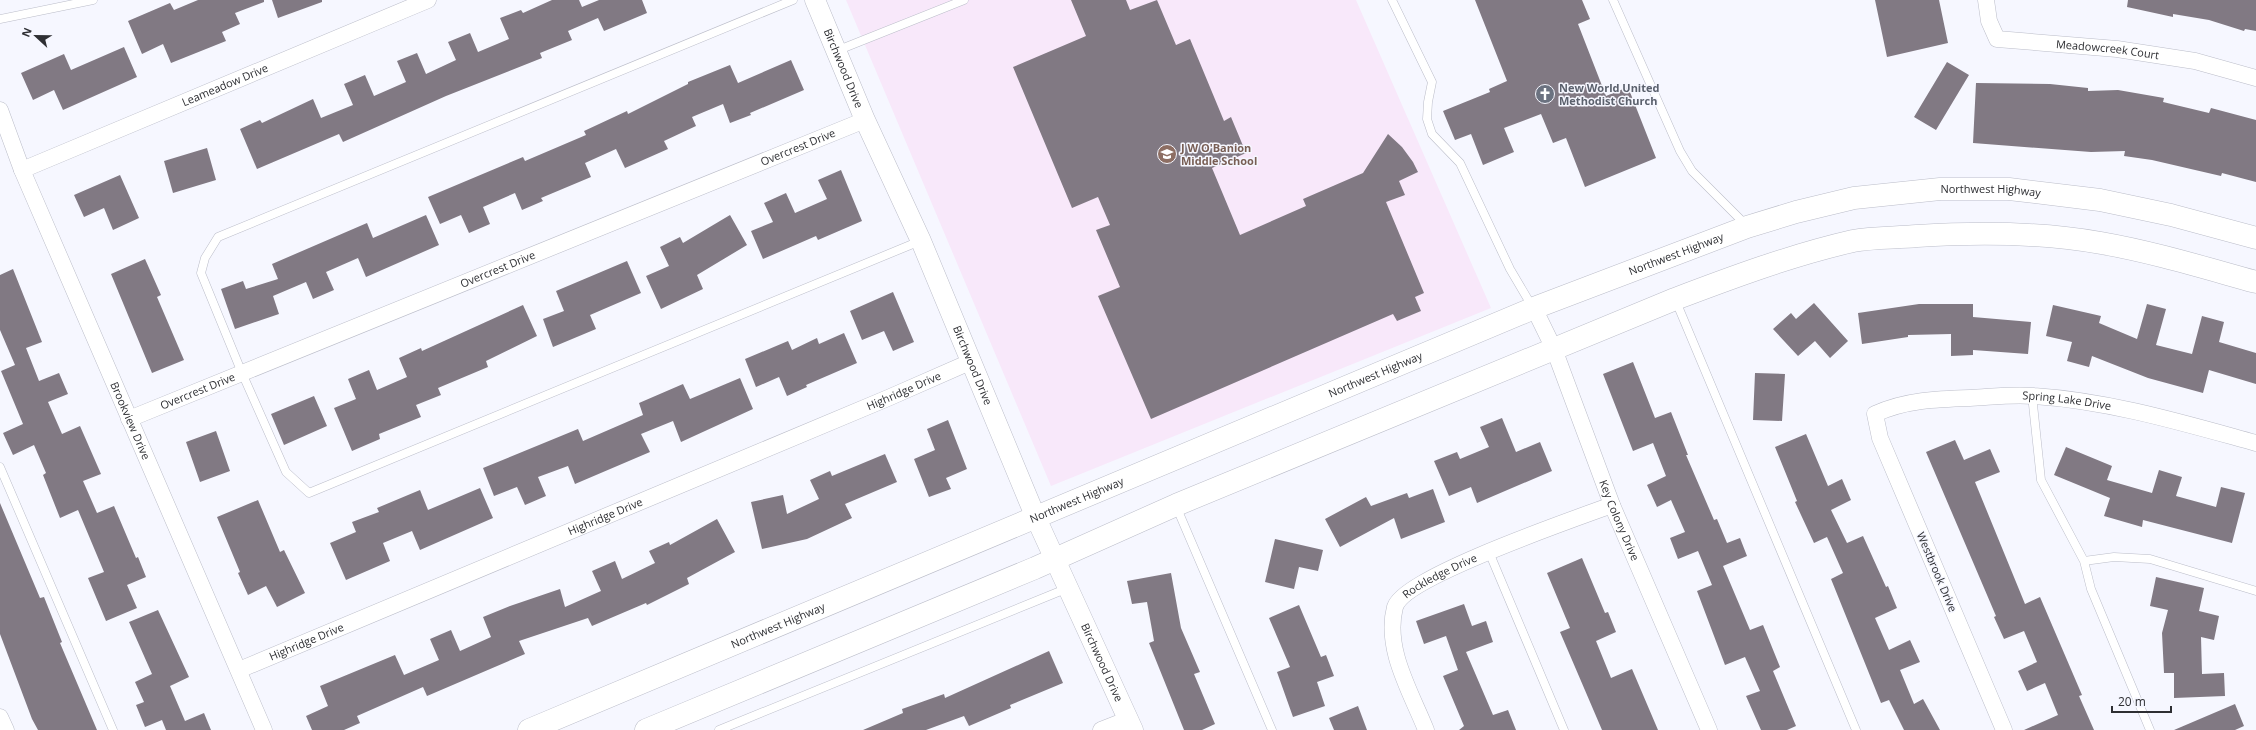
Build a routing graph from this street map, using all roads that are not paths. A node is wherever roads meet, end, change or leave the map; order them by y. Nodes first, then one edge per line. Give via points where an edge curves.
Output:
1 (93, 0) edge
2 (428, 0) edge
3 (793, 0) edge
4 (815, 0) edge
5 (964, 0) edge
6 (1392, 0) edge
7 (1613, 0) edge
8 (1986, 0) edge
9 (0, 19) edge
10 (836, 51) junction
11 (2256, 78) edge
12 (0, 110) edge
13 (865, 120) junction
14 (22, 170) junction
15 (1747, 227) junction
16 (2256, 238) edge
17 (921, 241) junction
18 (2256, 282) edge
19 (1675, 299) junction
20 (1534, 308) junction
21 (1554, 349) junction
22 (970, 362) junction
23 (242, 373) junction
24 (2032, 395) junction
25 (1875, 414) joint
26 (129, 419) junction
27 (2256, 443) edge
28 (0, 467) edge
29 (1176, 505) junction
30 (1612, 505) junction
31 (1036, 518) junction
32 (1489, 552) junction
33 (1055, 559) junction
34 (2084, 561) junction
35 (1068, 588) junction
36 (2256, 591) edge
37 (239, 670) junction
38 (0, 717) edge
39 (1131, 725) edge
40 (6, 730) edge
41 (113, 730) edge
42 (264, 730) edge
43 (529, 730) edge
44 (646, 730) edge
45 (719, 730) edge
46 (1101, 730) edge
47 (1272, 730) edge
48 (1426, 730) edge
49 (1564, 730) edge
50 (1709, 730) edge
51 (1856, 730) edge
52 (2004, 730) edge
53 (2150, 730) edge

1 - 9 lane
2 - 14 street, Leameadow Drive
3 - 23 lane via 218,237 205,258 201,273
4 - 10 street, Birchwood Drive
5 - 10 lane
6 - 20 lane via 1432,82 1427,119 1432,134 1460,163 1510,269
7 - 15 lane via 1680,151 1692,171
8 - 11 street, Meadowcreek Court via 1989,22 1998,39 2195,61
10 - 13 street, Birchwood Drive
12 - 14 street, Brookview Drive
13 - 17 street, Birchwood Drive
13 - 23 street, Overcrest Drive
14 - 26 street, Brookview Drive
15 - 16 main road, Northwest Highway via 1854,198 1940,189 2009,189 2100,200 2171,215
15 - 20 main road, Northwest Highway
17 - 22 street, Birchwood Drive
17 - 23 lane via 309,493 286,472
18 - 19 main road via 2101,243 2011,234 1941,234 1855,241 1745,272
19 - 21 main road
19 - 51 lane
20 - 21 street, Key Colony Drive
20 - 31 main road, Northwest Highway
21 - 29 main road
21 - 30 street, Key Colony Drive
22 - 31 street, Birchwood Drive
22 - 37 street, Highridge Drive
23 - 26 street, Overcrest Drive
24 - 25 street, Spring Lake Drive via 1939,399 1894,405
24 - 27 street, Spring Lake Drive via 2083,401 2154,415
24 - 34 lane via 2041,480
25 - 52 street, Westbrook Drive via 1880,438
26 - 37 street, Brookview Drive
28 - 41 lane
29 - 33 main road
29 - 47 lane
30 - 32 street, Rockledge Drive
30 - 50 street, Key Colony Drive
31 - 33 street, Birchwood Drive
31 - 43 main road, Northwest Highway
32 - 48 street, Rockledge Drive via 1417,584 1396,605 1392,626 1394,650
32 - 49 lane
33 - 35 street, Birchwood Drive
33 - 44 main road
34 - 36 lane via 2114,556 2150,559
34 - 53 lane via 2091,589
35 - 39 street, Birchwood Drive
35 - 45 lane
37 - 42 street, Brookview Drive
38 - 40 street
39 - 46 street

